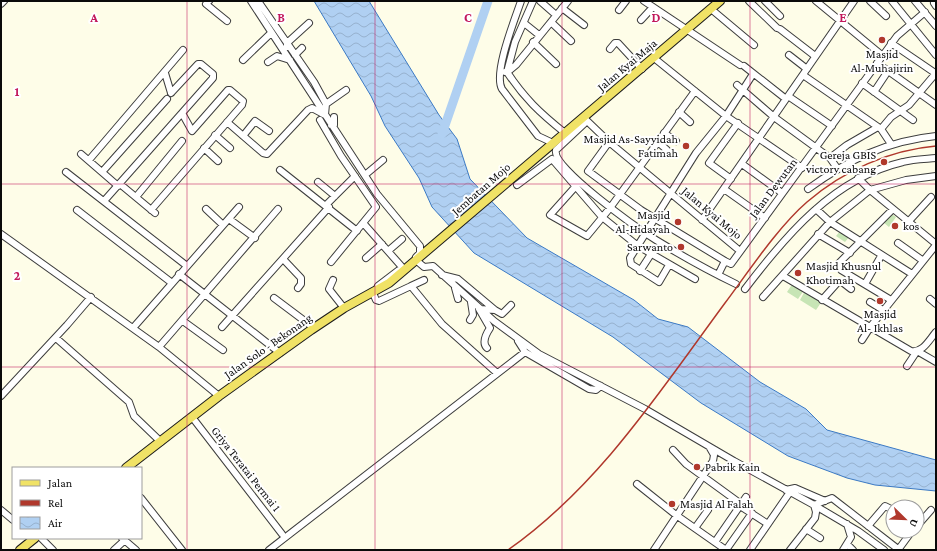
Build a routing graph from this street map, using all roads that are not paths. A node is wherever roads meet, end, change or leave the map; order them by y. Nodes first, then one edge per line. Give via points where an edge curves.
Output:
1 (4, 1) edge
2 (209, 1) edge
3 (251, 1) edge
4 (258, 1) edge
5 (521, 1) edge
6 (533, 1) edge
7 (540, 1) edge
8 (568, 1) edge
9 (626, 1) edge
10 (644, 1) edge
11 (720, 1) edge
12 (749, 1) edge
13 (765, 1) edge
14 (816, 1) edge
15 (854, 1) edge
16 (870, 1) edge
17 (892, 1) edge
18 (915, 1) edge
19 (1, 4) edge
20 (652, 4) edge
21 (562, 8) junction
22 (711, 9) junction
23 (618, 10) dead end
24 (925, 12) junction
25 (556, 15) junction
26 (780, 16) dead end
27 (886, 16) dead end
28 (641, 20) dead end
29 (227, 21) dead end
30 (551, 22) junction
31 (841, 22) junction
32 (309, 23) dead end
33 (524, 23) junction
34 (912, 24) junction
35 (584, 25) dead end
36 (936, 26) edge
37 (686, 30) junction
38 (270, 33) junction
39 (539, 35) junction
40 (571, 41) dead end
41 (533, 42) junction
42 (287, 43) junction
43 (891, 43) junction
44 (754, 45) dead end
45 (302, 48) dead end
46 (610, 49) dead end
47 (183, 50) dead end
48 (295, 55) junction
49 (789, 55) dead end
50 (936, 55) edge
51 (815, 56) junction
52 (883, 56) junction
53 (288, 58) junction
54 (654, 58) junction
55 (243, 60) dead end
56 (268, 62) dead end
57 (877, 63) junction
58 (556, 64) dead end
59 (642, 69) junction
60 (888, 71) junction
61 (503, 72) junction
62 (805, 72) junction
63 (165, 73) junction
64 (936, 73) edge
65 (754, 74) junction
66 (862, 83) junction
67 (737, 85) dead end
68 (346, 90) dead end
69 (743, 90) junction
70 (695, 91) junction
71 (874, 92) junction
72 (920, 94) junction
73 (787, 98) junction
74 (167, 99) dead end
75 (326, 104) junction
76 (846, 105) junction
77 (936, 105) edge
78 (900, 111) junction
79 (182, 112) junction
80 (679, 112) junction
81 (325, 115) junction
82 (726, 116) junction
83 (334, 117) dead end
84 (774, 117) junction
85 (585, 119) junction
86 (913, 120) dead end
87 (227, 122) junction
88 (690, 122) dead end
89 (738, 123) junction
90 (832, 126) junction
91 (333, 127) junction
92 (879, 128) junction
93 (270, 132) dead end
94 (565, 133) junction
95 (664, 133) junction
96 (215, 135) junction
97 (243, 136) junction
98 (936, 136) edge
99 (759, 139) junction
100 (182, 141) dead end
101 (676, 141) dead end
102 (609, 142) junction
103 (658, 142) junction
104 (891, 144) junction
105 (551, 145) junction
106 (204, 148) junction
107 (230, 148) dead end
108 (817, 148) junction
109 (667, 150) dead end
110 (81, 154) dead end
111 (830, 158) junction
112 (936, 158) edge
113 (89, 160) junction
114 (383, 160) dead end
115 (218, 161) dead end
116 (742, 164) junction
117 (639, 167) junction
118 (802, 168) junction
119 (837, 168) junction
120 (280, 170) dead end
121 (66, 172) dead end
122 (102, 172) junction
123 (365, 175) junction
124 (355, 176) junction
125 (936, 176) edge
126 (858, 178) junction
127 (731, 179) junction
128 (318, 182) dead end
129 (119, 184) junction
130 (517, 185) dead end
131 (576, 186) junction
132 (724, 189) junction
133 (808, 189) dead end
134 (870, 190) junction
135 (670, 192) junction
136 (782, 193) junction
137 (618, 195) junction
138 (334, 196) junction
139 (136, 197) junction
140 (930, 197) dead end
141 (104, 201) junction
142 (328, 206) junction
143 (239, 207) dead end
144 (610, 208) junction
145 (206, 209) dead end
146 (816, 209) junction
147 (893, 209) junction
148 (77, 210) dead end
149 (278, 210) dead end
150 (602, 217) junction
151 (229, 218) junction
152 (765, 218) junction
153 (656, 219) junction
154 (702, 220) junction
155 (909, 221) junction
156 (830, 222) junction
157 (364, 224) junction
158 (223, 225) junction
159 (357, 231) junction
160 (647, 233) junction
161 (1, 234) edge
162 (818, 234) junction
163 (255, 238) junction
164 (402, 239) dead end
165 (862, 242) junction
166 (898, 243) dead end
167 (382, 244) junction
168 (936, 244) edge
169 (638, 246) junction
170 (388, 250) junction
171 (740, 250) junction
172 (429, 251) joint
173 (850, 253) junction
174 (651, 254) junction
175 (881, 256) junction
176 (366, 258) dead end
177 (284, 260) junction
178 (922, 260) junction
179 (417, 261) junction
180 (331, 262) dead end
181 (728, 262) junction
182 (670, 265) junction
183 (187, 266) junction
184 (402, 267) junction
185 (640, 271) junction
186 (180, 274) junction
187 (912, 274) junction
188 (441, 275) junction
189 (718, 275) junction
190 (783, 276) junction
191 (695, 278) dead end
192 (333, 280) dead end
193 (424, 280) dead end
194 (172, 283) junction
195 (736, 284) dead end
196 (865, 284) junction
197 (411, 286) junction
198 (298, 288) dead end
199 (455, 288) junction
200 (745, 289) dead end
201 (851, 289) dead end
202 (369, 294) junction
203 (205, 296) junction
204 (763, 297) dead end
205 (91, 298) junction
206 (274, 298) dead end
207 (458, 299) dead end
208 (930, 299) dead end
209 (822, 300) junction
210 (891, 300) junction
211 (471, 302) junction
212 (870, 302) dead end
213 (936, 304) edge
214 (511, 305) dead end
215 (344, 308) junction
216 (479, 308) junction
217 (495, 310) junction
218 (883, 310) junction
219 (232, 316) junction
220 (470, 320) dead end
221 (183, 321) junction
222 (871, 326) junction
223 (222, 327) dead end
224 (133, 328) junction
225 (314, 328) junction
226 (936, 332) edge
227 (56, 338) junction
228 (516, 338) junction
229 (862, 340) dead end
230 (159, 347) junction
231 (487, 348) dead end
232 (223, 350) dead end
233 (917, 351) junction
234 (525, 352) junction
235 (280, 353) junction
236 (936, 362) edge
237 (907, 366) dead end
238 (497, 373) junction
239 (601, 386) junction
240 (1, 396) edge
241 (219, 396) junction
242 (192, 417) junction
243 (161, 442) junction
244 (710, 447) junction
245 (673, 450) dead end
246 (127, 467) edge
247 (702, 476) junction
248 (637, 484) dead end
249 (788, 491) junction
250 (746, 497) dead end
251 (142, 499) edge
252 (825, 501) junction
253 (740, 505) junction
254 (814, 505) junction
255 (885, 506) edge
256 (1, 510) edge
257 (708, 510) dead end
258 (931, 510) dead end
259 (752, 514) junction
260 (676, 515) junction
261 (925, 517) edge
262 (12, 519) edge
263 (768, 524) junction
264 (847, 524) junction
265 (868, 526) junction
266 (695, 528) junction
267 (806, 529) junction
268 (282, 534) dead end
269 (820, 538) dead end
270 (35, 539) edge
271 (37, 539) edge
272 (123, 539) edge
273 (906, 539) edge
274 (715, 542) junction
275 (847, 544) junction
276 (20, 550) edge
277 (53, 550) edge
278 (114, 550) edge
279 (136, 550) edge
280 (182, 550) edge
281 (270, 550) edge
282 (654, 550) edge
283 (726, 550) edge
284 (750, 550) edge
285 (790, 550) edge
286 (843, 550) edge
287 (853, 550) edge
288 (884, 550) edge
289 (898, 550) edge

1 - 19 street
2 - 29 street via 206,4
3 - 38 street
4 - 42 street
5 - 61 street via 504,50
6 - 33 street
7 - 25 street
8 - 21 street
9 - 23 street
10 - 20 street
11 - 22 main road, Jalan Kyai Maja
12 - 51 street via 777,28
13 - 26 street
14 - 31 street
15 - 31 street
16 - 27 street
17 - 34 street
18 - 24 street
20 - 28 street
20 - 37 street
21 - 25 street
21 - 35 street
22 - 37 main road, Jalan Kyai Maja
22 - 44 street
24 - 34 street, Jalan Dewutan
24 - 36 street
25 - 30 street
30 - 39 street
30 - 40 street
31 - 51 street
31 - 52 street
32 - 42 street
33 - 39 street
33 - 61 street
34 - 43 street, Jalan Dewutan
34 - 50 street
37 - 54 main road, Jalan Kyai Maja
37 - 65 street
38 - 53 street
38 - 55 street
39 - 41 street
41 - 58 street
41 - 61 street via 512,68
42 - 48 street
42 - 53 street
43 - 52 street, Jalan Dewutan
43 - 64 street
45 - 48 street
46 - 59 street via 618,43
47 - 63 street
48 - 75 street
49 - 62 street
51 - 62 street
52 - 57 street, Jalan Dewutan
53 - 56 street via 277,56
53 - 81 street
54 - 59 main road, Jalan Kyai Maja
54 - 70 street
57 - 60 street
57 - 66 street, Jalan Dewutan
59 - 85 main road, Jalan Kyai Maja
60 - 71 street
60 - 72 street
61 - 94 street via 531,104
61 - 105 street via 500,83 502,89 538,136
62 - 73 street
62 - 76 street
63 - 79 street via 172,94 198,64 213,74 213,78
63 - 113 street
64 - 72 street
65 - 69 street
65 - 73 street
66 - 71 street
66 - 76 street, Jalan Dewutan
67 - 69 street
68 - 75 street
69 - 82 street
69 - 84 street
70 - 80 street
70 - 82 street
71 - 78 street
72 - 77 street
72 - 78 street
73 - 84 street
73 - 90 street
74 - 122 street
75 - 81 street
76 - 90 street, Jalan Dewutan
76 - 92 street
78 - 86 street
78 - 92 street
79 - 87 street via 192,131 229,90 243,101
79 - 129 street
80 - 88 street
80 - 95 street
81 - 91 street
81 - 97 street via 312,108 308,110 266,154
82 - 89 street
82 - 135 street via 696,153
83 - 91 street
84 - 99 street
84 - 108 street
85 - 94 main road, Jalan Kyai Maja
85 - 102 street, Jalan Kyai Mojo
85 - 144 street via 555,153 572,176
87 - 96 street
87 - 97 street
89 - 99 street
89 - 127 street via 709,163
90 - 108 street, Jalan Dewutan
91 - 123 street
91 - 124 street via 323,119 319,120
92 - 104 street
92 - 111 street
93 - 97 street via 255,121
94 - 105 main road, Jalan Kyai Maja
95 - 101 street
95 - 103 street
96 - 106 street
96 - 107 street
98 - 104 street
99 - 116 street
99 - 118 street
100 - 139 street
102 - 117 street, Jalan Kyai Mojo
102 - 137 street via 588,171
103 - 109 street
103 - 117 street
104 - 119 street
105 - 172 main road, Jembatan Mojo
106 - 115 street
106 - 139 street via 153,212
108 - 111 street
108 - 118 street, Jalan Dewutan
110 - 113 street
111 - 119 street
112 - 126 street via 903,162
113 - 122 street
114 - 123 street
116 - 127 street
116 - 136 street
117 - 135 street, Jalan Kyai Mojo
117 - 137 street
118 - 136 street, Jalan Dewutan
119 - 133 street
120 - 142 street
121 - 141 street
122 - 129 street
123 - 184 street via 377,194 420,246 420,253
124 - 138 street
124 - 157 street via 376,207
125 - 134 street via 906,180
126 - 134 street
126 - 146 street
127 - 132 street
128 - 138 street
129 - 139 street
129 - 141 street
130 - 131 street via 551,159
131 - 150 street
131 - 150 street via 550,215 586,236
132 - 152 street
132 - 154 street
134 - 147 street
134 - 156 street
135 - 153 street, Jalan Kyai Mojo
135 - 154 street, Jalan Kyai Mojo
136 - 152 street, Jalan Dewutan
137 - 144 street
137 - 153 street
138 - 142 street
140 - 155 street
141 - 183 street
142 - 159 street
142 - 177 street
143 - 151 street
144 - 150 street
144 - 160 street
145 - 158 street
146 - 156 street
146 - 200 street via 777,246
147 - 155 street
147 - 165 street
148 - 194 street
149 - 163 street
150 - 169 street
151 - 158 street
151 - 163 street
152 - 171 street, Jalan Dewutan
153 - 160 street, Jalan Kyai Mojo
153 - 181 street
154 - 171 street, Jalan Kyai Mojo
155 - 168 street
156 - 162 street
156 - 165 street
157 - 159 street
157 - 167 street
158 - 183 street
159 - 180 street
160 - 169 street, Jalan Kyai Mojo
160 - 189 street
161 - 205 street
162 - 173 street
162 - 190 street
163 - 203 street
164 - 170 street
165 - 173 street
165 - 175 street
166 - 178 street
167 - 170 street
167 - 176 street
168 - 178 street
169 - 174 street
169 - 185 street, Jalan Kyai Mojo via 630,261
170 - 184 street
171 - 181 street, Jalan Dewutan
172 - 179 main road, Jalan Solo - Bekonang
173 - 196 street via 839,266 841,270
174 - 182 street
174 - 185 street
175 - 187 street
175 - 196 street
177 - 198 street via 301,278
177 - 219 street
178 - 187 street
179 - 188 street via 424,267 433,266
179 - 202 main road, Jalan Solo - Bekonang via 389,284
181 - 189 street
182 - 185 street via 659,282
182 - 191 street
183 - 186 street
184 - 202 street
186 - 194 street
186 - 203 street
187 - 210 street
188 - 199 street
188 - 217 street via 458,279
189 - 195 street
190 - 204 street
190 - 209 street
192 - 215 street via 328,289
193 - 197 street
194 - 224 street
196 - 210 street
197 - 202 street via 379,301
197 - 238 street via 442,324
199 - 207 street
199 - 211 street
201 - 209 street via 838,282
202 - 215 main road, Jalan Solo - Bekonang
203 - 219 street
203 - 221 street
205 - 224 street
205 - 227 street
206 - 225 street
208 - 213 street
209 - 222 street
210 - 218 street
211 - 216 street
211 - 220 street via 473,315
212 - 218 street
214 - 217 street via 502,314
215 - 225 main road, Jalan Solo - Bekonang
216 - 217 street
216 - 228 street
216 - 231 street via 490,328 484,344
218 - 222 street
219 - 223 street
219 - 235 street
221 - 230 street
221 - 232 street
222 - 229 street
222 - 233 street
224 - 230 street
225 - 235 main road, Jalan Solo - Bekonang
226 - 233 street
227 - 240 street
227 - 243 street via 129,402 134,416
228 - 234 street
228 - 239 street via 539,354
230 - 241 street
233 - 236 street
233 - 237 street
234 - 238 street
234 - 239 street via 590,388 596,390
235 - 241 main road, Jalan Solo - Bekonang
238 - 281 street
239 - 244 street
241 - 242 main road, Jalan Solo - Bekonang
242 - 243 main road, Jalan Solo - Bekonang
242 - 268 street, Griya Teratai Permai 1
243 - 246 main road, Jalan Solo - Bekonang
244 - 247 street via 714,458
244 - 249 street
245 - 247 street
247 - 253 street
247 - 260 street
248 - 260 street
249 - 252 street via 793,488
249 - 254 street
249 - 263 street
250 - 253 street
251 - 280 street
252 - 254 street
252 - 265 street via 834,499
253 - 259 street
253 - 274 street
254 - 264 street
254 - 267 street via 816,515
255 - 265 street
256 - 262 street
257 - 266 street
258 - 261 street
259 - 263 street
259 - 283 street
260 - 266 street
260 - 282 street
263 - 284 street
264 - 275 street via 851,534
264 - 288 street
265 - 289 street
266 - 274 street
267 - 269 street
267 - 285 street
270 - 276 main road
271 - 277 street
272 - 278 street
272 - 279 street
273 - 289 street
274 - 283 street
275 - 286 street
275 - 287 street

